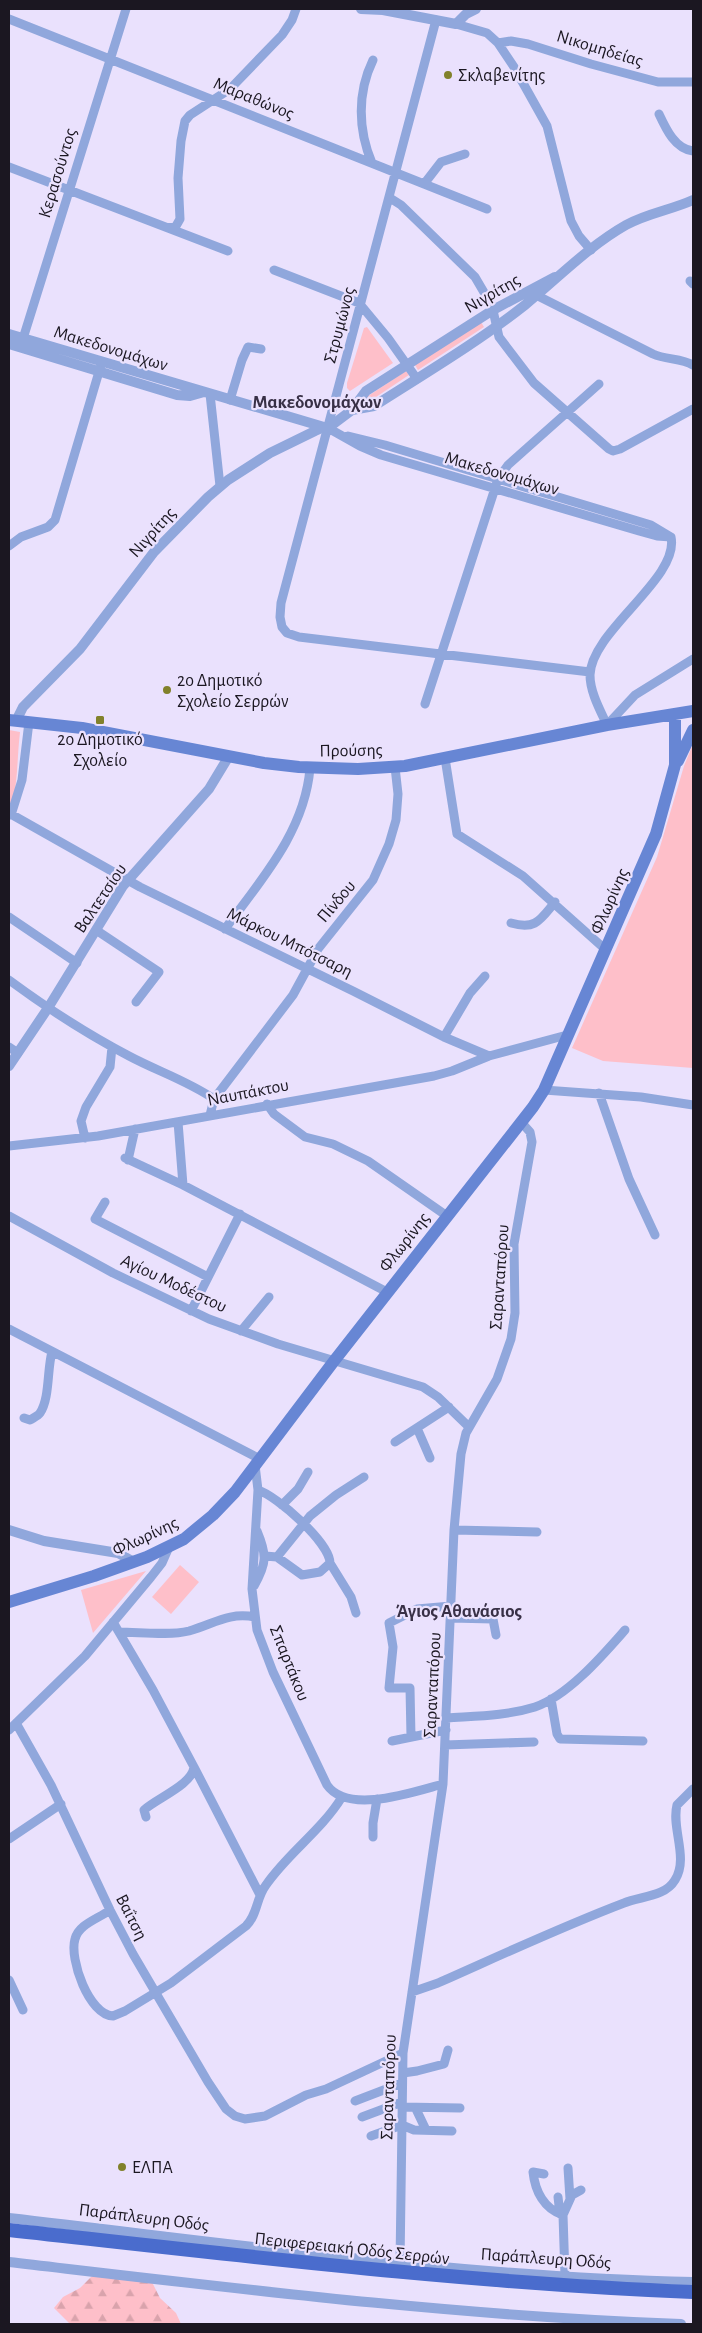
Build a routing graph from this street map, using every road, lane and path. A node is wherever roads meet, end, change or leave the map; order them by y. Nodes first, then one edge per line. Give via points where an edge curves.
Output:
1 (126, 9) edge
2 (296, 9) edge
3 (361, 9) edge
4 (382, 9) edge
5 (476, 9) edge
6 (410, 12) edge
7 (9, 19) edge
8 (436, 20) junction
9 (456, 24) junction
10 (498, 43) junction
11 (110, 59) junction
12 (373, 60) dead end
13 (693, 82) edge
14 (216, 100) junction
15 (659, 114) dead end
16 (693, 151) edge
17 (465, 154) dead end
18 (372, 164) junction
19 (9, 167) edge
20 (397, 174) junction
21 (424, 184) junction
22 (69, 190) junction
23 (390, 198) junction
24 (693, 200) edge
25 (487, 210) dead end
26 (168, 228) junction
27 (591, 250) junction
28 (228, 251) dead end
29 (274, 270) dead end
30 (556, 278) junction
31 (536, 295) junction
32 (361, 305) junction
33 (495, 318) junction
34 (9, 334) edge
35 (22, 343) junction
36 (9, 344) edge
37 (261, 349) dead end
38 (407, 365) junction
39 (693, 365) edge
40 (101, 367) junction
41 (416, 379) junction
42 (599, 384) dead end
43 (207, 393) junction
44 (230, 400) junction
45 (693, 409) edge
46 (352, 410) junction
47 (568, 412) junction
48 (326, 428) junction
49 (496, 483) junction
50 (220, 486) junction
51 (9, 546) edge
52 (440, 654) junction
53 (693, 659) edge
54 (590, 672) junction
55 (425, 704) dead end
56 (693, 711) edge
57 (676, 714) junction
58 (18, 721) edge
59 (607, 726) junction
60 (693, 730) edge
61 (229, 756) junction
62 (444, 758) junction
63 (675, 765) junction
64 (394, 767) junction
65 (310, 768) junction
66 (10, 814) edge
67 (127, 881) junction
68 (554, 902) junction
69 (9, 917) edge
70 (511, 923) dead end
71 (225, 929) junction
72 (96, 930) junction
73 (606, 950) junction
74 (77, 963) junction
75 (307, 968) junction
76 (485, 976) dead end
77 (9, 980) edge
78 (136, 1002) dead end
79 (48, 1008) junction
80 (568, 1035) junction
81 (444, 1037) junction
82 (112, 1047) junction
83 (13, 1050) edge
84 (489, 1056) junction
85 (9, 1066) edge
86 (544, 1090) junction
87 (599, 1093) junction
88 (214, 1099) junction
89 (267, 1104) junction
90 (693, 1105) edge
91 (210, 1115) junction
92 (178, 1122) junction
93 (521, 1122) junction
94 (136, 1130) junction
95 (85, 1138) junction
96 (9, 1146) edge
97 (183, 1185) junction
98 (105, 1202) dead end
99 (240, 1214) junction
100 (9, 1216) edge
101 (447, 1216) junction
102 (655, 1234) dead end
103 (208, 1277) junction
104 (387, 1292) junction
105 (269, 1297) dead end
106 (191, 1311) junction
107 (9, 1329) edge
108 (241, 1331) junction
109 (52, 1352) junction
110 (334, 1361) junction
111 (449, 1407) junction
112 (24, 1418) dead end
113 (469, 1427) junction
114 (416, 1428) junction
115 (395, 1442) dead end
116 (430, 1458) dead end
117 (258, 1462) junction
118 (308, 1472) dead end
119 (364, 1477) dead end
120 (258, 1490) junction
121 (282, 1505) junction
122 (303, 1524) junction
123 (255, 1527) junction
124 (9, 1530) edge
125 (454, 1530) junction
126 (537, 1532) dead end
127 (169, 1547) junction
128 (265, 1556) junction
129 (277, 1557) junction
130 (134, 1562) junction
131 (330, 1563) junction
132 (252, 1588) junction
133 (9, 1602) edge
134 (451, 1606) junction
135 (356, 1613) dead end
136 (255, 1617) junction
137 (451, 1618) junction
138 (113, 1622) junction
139 (625, 1630) dead end
140 (119, 1632) junction
141 (496, 1635) dead end
142 (551, 1699) junction
143 (447, 1718) junction
144 (12, 1726) edge
145 (446, 1730) junction
146 (411, 1737) junction
147 (392, 1741) dead end
148 (643, 1741) dead end
149 (534, 1742) dead end
150 (445, 1745) junction
151 (194, 1767) junction
152 (443, 1784) junction
153 (693, 1789) edge
154 (342, 1797) junction
155 (377, 1799) junction
156 (60, 1804) junction
157 (146, 1817) dead end
158 (373, 1837) dead end
159 (9, 1839) edge
160 (260, 1895) junction
161 (110, 1910) junction
162 (9, 1980) edge
163 (412, 1992) junction
164 (156, 1993) junction
165 (23, 2010) dead end
166 (448, 2050) dead end
167 (403, 2053) junction
168 (402, 2073) junction
169 (402, 2083) junction
170 (356, 2101) dead end
171 (402, 2104) junction
172 (460, 2108) dead end
173 (416, 2109) junction
174 (362, 2117) dead end
175 (402, 2125) junction
176 (426, 2130) junction
177 (452, 2131) dead end
178 (371, 2136) dead end
179 (568, 2168) dead end
180 (544, 2174) dead end
181 (581, 2190) dead end
182 (558, 2197) dead end
183 (570, 2199) junction
184 (562, 2215) junction
185 (9, 2218) edge
186 (9, 2230) edge
187 (9, 2262) edge
188 (400, 2263) junction
189 (565, 2276) junction
190 (693, 2282) edge
191 (693, 2292) edge
192 (681, 2324) edge

1 - 11 street, Κερασούντος
2 - 14 street via 282,35
3 - 4 street
4 - 6 street
5 - 9 street
6 - 8 street
7 - 11 street, Μαραθώνος
8 - 9 street
8 - 20 street, Στρυμώνος
9 - 10 street via 482,30
10 - 13 street, Νικομηδείας via 528,44 658,82
10 - 27 street via 547,126 571,221
11 - 14 street, Μαραθώνος
11 - 22 street, Κερασούντος
12 - 18 street via 363,83 361,102 363,137
14 - 18 street, Μαραθώνος
14 - 26 street via 185,121 178,178 179,221 176,226
15 - 16 street via 680,146
17 - 21 street via 441,162
18 - 20 street, Μαραθώνος
19 - 22 street
20 - 21 street, Μαραθώνος
20 - 23 street, Στρυμώνος
21 - 25 street, Μαραθώνος
22 - 26 street
22 - 35 street, Κερασούντος
23 - 32 street, Στρυμώνος
23 - 33 street via 406,209 469,270 483,290
24 - 27 street, Νιγρίτης via 639,218
26 - 28 street
27 - 30 street, Νιγρίτης
29 - 32 street
30 - 31 street, Νιγρίτης
30 - 33 street, Νιγρίτης
31 - 33 street, Νιγρίτης
31 - 39 street via 653,354
32 - 38 street
32 - 48 street, Στρυμώνος
33 - 38 street, Νιγρίτης
33 - 41 street, Νιγρίτης
33 - 47 street via 505,346 534,383
34 - 35 street, Μακεδονομάχων
35 - 36 street, Μακεδονομάχων
35 - 40 street, Μακεδονομάχων
37 - 44 street via 248,347
38 - 41 street
38 - 46 street, Νιγρίτης via 366,391
40 - 43 street, Μακεδονομάχων via 183,396
40 - 51 street via 55,520
41 - 46 street, Νιγρίτης via 374,406
42 - 47 street
43 - 44 street, Μακεδονομάχων
43 - 50 street
44 - 48 street, Μακεδονομάχων
45 - 47 street via 613,451
46 - 48 street, Νιγρίτης
47 - 49 street via 508,465
48 - 49 street, Μακεδονομάχων
48 - 50 street, Νιγρίτης via 270,453
48 - 52 street, Στρυμώνος via 280,609 282,627 290,634
49 - 52 street
49 - 54 street, Μακεδονομάχων via 651,525 671,536 672,551 665,564 601,648
50 - 58 street, Νιγρίτης via 154,552 92,635 23,707
52 - 54 street
52 - 55 street
53 - 59 street via 635,695
54 - 59 street via 594,695
56 - 57 main road, Προύσης
57 - 59 main road, Προύσης
57 - 63 main road, Φλωρίνης
58 - 61 main road, Προύσης via 82,728
58 - 66 street via 22,780
59 - 62 main road, Προύσης
60 - 63 main road, Φλωρίνης
61 - 65 main road, Προύσης
61 - 67 street, Βαλτετσίου via 204,795
62 - 64 main road, Προύσης
62 - 68 street via 455,832 505,863
63 - 73 main road, Φλωρίνης via 653,844
64 - 65 main road, Προύσης
64 - 75 street, Πίνδου via 397,812 392,836 377,873
65 - 71 street via 306,797 289,837
66 - 67 street, Μάρκου Μπότσαρη
67 - 71 street, Μάρκου Μπότσαρη
67 - 72 street, Βαλτετσίου
68 - 70 street via 533,925 525,927
68 - 73 street
69 - 74 street
71 - 75 street, Μάρκου Μπότσαρη
72 - 74 street, Βαλτετσίου
72 - 78 street via 158,972
73 - 80 main road, Φλωρίνης
74 - 79 street, Βαλτετσίου
75 - 81 street, Μάρκου Μπότσαρη
75 - 88 street, Πίνδου via 293,995
76 - 81 street via 470,993
77 - 79 street
79 - 82 street
79 - 83 street, Βαλτετσίου
80 - 84 street
80 - 86 main road, Φλωρίνης
81 - 84 street, Μάρκου Μπότσαρη
82 - 88 street
82 - 95 street via 110,1067 86,1107 81,1122
83 - 85 street, Βαλτετσίου
84 - 89 street, Ναυπάκτου via 434,1076
86 - 87 street
86 - 93 main road, Φλωρίνης
87 - 90 street
87 - 102 street via 629,1179
88 - 91 street, Πίνδου
89 - 91 street, Ναυπάκτου
89 - 101 street via 274,1114 305,1137 333,1144 368,1161
91 - 92 street, Ναυπάκτου
92 - 94 street, Ναυπάκτου
92 - 97 street
93 - 101 main road, Φλωρίνης
93 - 113 street, Σαρανταπόρου via 530,1132 532,1142 514,1244 513,1331 500,1371
94 - 95 street, Ναυπάκτου
94 - 97 street via 127,1159
95 - 96 street, Ναυπάκτου
97 - 99 street
98 - 103 street via 95,1219
99 - 103 street
99 - 104 street
100 - 106 street, Αγίου Μοδέστου
101 - 104 main road, Φλωρίνης
103 - 106 street
104 - 110 main road, Φλωρίνης
105 - 108 street
106 - 108 street, Αγίου Μοδέστου
107 - 109 street
108 - 110 street, Αγίου Μοδέστου
109 - 112 street via 40,1414 30,1420
109 - 117 street
110 - 111 street, Αγίου Μοδέστου via 419,1385
110 - 117 main road, Φλωρίνης
111 - 113 street, Αγίου Μοδέστου
111 - 114 street
113 - 125 street, Σαρανταπόρου via 461,1454
114 - 115 street
114 - 116 street
117 - 120 street, Σπαρτάκου
117 - 127 main road, Φλωρίνης via 218,1511 190,1535
118 - 121 street via 298,1489
119 - 122 street via 327,1501
120 - 121 street
120 - 123 street, Σπαρτάκου
121 - 122 street
122 - 129 street
122 - 131 street via 325,1548
123 - 128 street
123 - 132 street, Σπαρτάκου
124 - 130 street via 44,1541 118,1553
125 - 126 street
125 - 134 street, Σαρανταπόρου
127 - 130 main road, Φλωρίνης
127 - 138 street via 162,1563
128 - 129 street
128 - 132 street
129 - 131 street via 302,1575 320,1572
130 - 133 main road, Φλωρίνης
131 - 135 street via 351,1597
132 - 136 street, Σπαρτάκου
134 - 137 street, Σαρανταπόρου
134 - 146 street via 417,1609 389,1623 393,1647 389,1688 410,1688
136 - 140 street via 241,1614 188,1631
136 - 154 street, Σπαρτάκου via 263,1647 313,1758 330,1790
137 - 141 street via 493,1619
137 - 143 street, Σαρανταπόρου
138 - 140 street
138 - 144 street via 76,1666
139 - 142 street via 589,1671
140 - 151 street
142 - 143 street via 514,1712
142 - 148 street via 560,1739
143 - 145 street, Σαρανταπόρου
144 - 156 street, Βαΐτση
145 - 146 street
145 - 150 street, Σαρανταπόρου
146 - 147 street
149 - 150 street
150 - 152 street, Σαρανταπόρου
151 - 157 street via 191,1776 179,1787 144,1810
151 - 160 street
152 - 155 street
152 - 163 street, Σαρανταπόρου
153 - 163 street via 677,1805 675,1818 680,1869 674,1882 665,1890 626,1902
154 - 155 street
154 - 160 street via 326,1820 268,1881
155 - 158 street
156 - 159 street
156 - 161 street, Βαΐτση
160 - 164 street via 255,1914 246,1926
161 - 164 street, Βαΐτση
161 - 164 street via 86,1924 75,1938 73,1955 87,1993 103,2012 113,2016
162 - 165 street
163 - 167 street, Σαρανταπόρου
164 - 167 street, Βαΐτση via 219,2100 235,2116 245,2119 265,2116
166 - 168 street via 444,2064
167 - 168 street, Σαρανταπόρου
168 - 169 street, Σαρανταπόρου
169 - 170 street
169 - 171 street, Σαρανταπόρου
171 - 173 street
171 - 174 street
171 - 175 street, Σαρανταπόρου
172 - 173 street
173 - 176 street
175 - 176 street
175 - 178 street
175 - 188 street, Σαρανταπόρου
176 - 177 street
179 - 183 street
180 - 184 street via 533,2172 538,2195
181 - 183 street
182 - 184 street
183 - 184 street
184 - 189 street
185 - 188 street, Παράπλευρη Οδός
186 - 191 main road, Περιφερειακή Οδός Σερρών via 413,2274 607,2289
187 - 192 street via 422,2307
188 - 189 street, Παράπλευρη Οδός
189 - 190 street, Παράπλευρη Οδός

